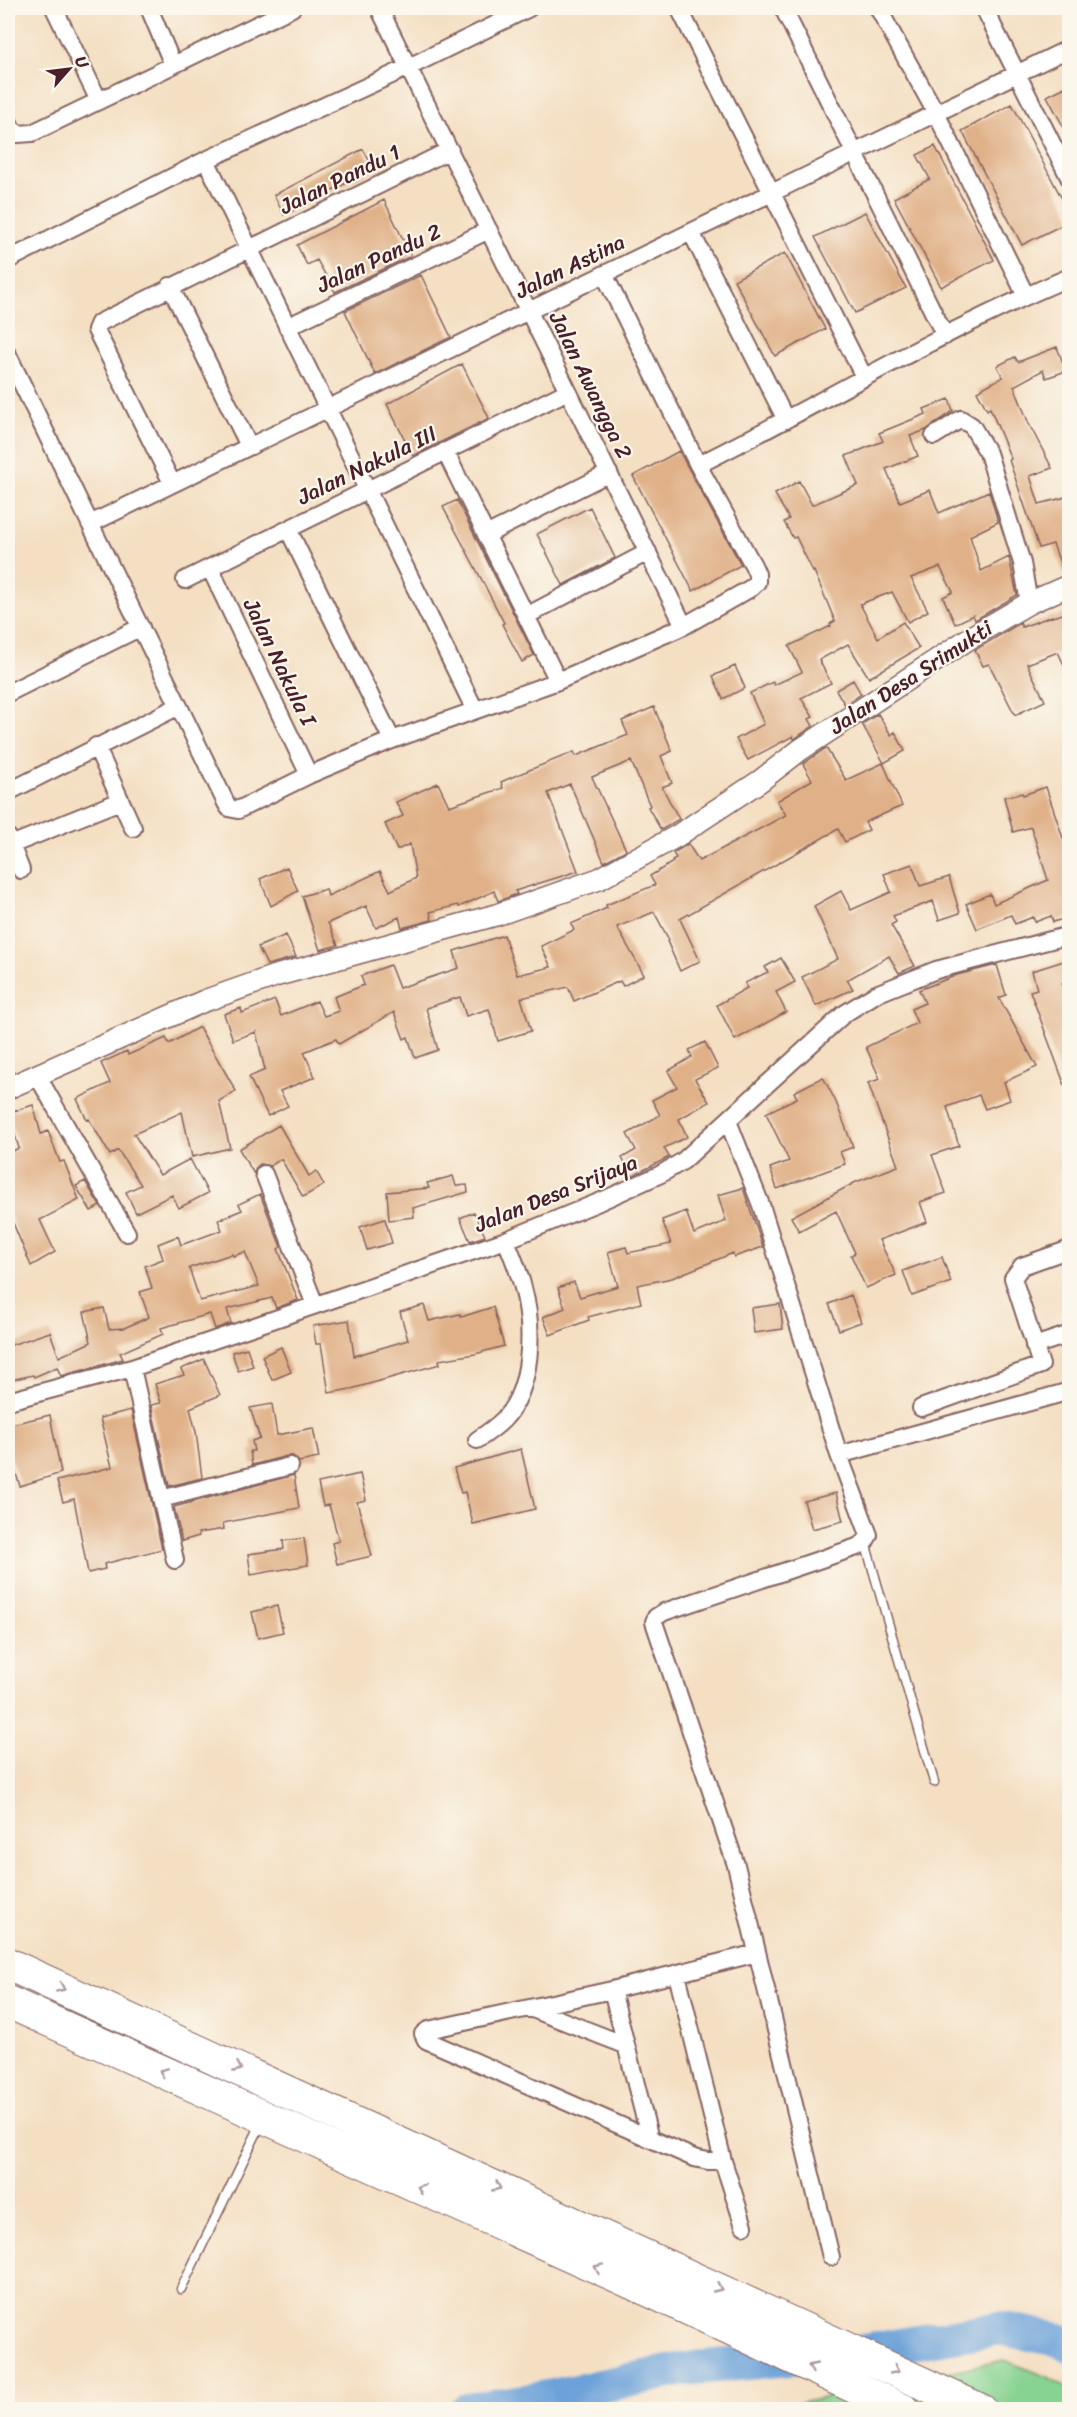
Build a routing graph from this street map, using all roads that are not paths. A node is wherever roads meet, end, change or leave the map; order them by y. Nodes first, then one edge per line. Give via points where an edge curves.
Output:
1 (54, 8) edge
2 (149, 8) edge
3 (292, 8) edge
4 (379, 8) edge
5 (528, 8) edge
6 (679, 8) edge
7 (783, 8) edge
8 (878, 8) edge
9 (984, 8) edge
10 (1070, 48) edge
11 (173, 65) junction
12 (409, 67) junction
13 (1017, 74) junction
14 (99, 100) junction
15 (936, 113) junction
16 (8, 121) edge
17 (450, 150) junction
18 (854, 153) junction
19 (206, 160) junction
20 (1070, 179) edge
21 (772, 193) junction
22 (489, 230) junction
23 (691, 232) junction
24 (249, 249) junction
25 (8, 260) edge
26 (604, 274) junction
27 (1070, 277) edge
28 (170, 286) junction
29 (1026, 296) junction
30 (529, 310) junction
31 (287, 327) junction
32 (945, 336) junction
33 (8, 355) edge
34 (864, 377) junction
35 (568, 391) junction
36 (327, 408) junction
37 (786, 420) junction
38 (934, 435) dead end
39 (249, 446) junction
40 (445, 451) junction
41 (698, 465) junction
42 (609, 473) junction
43 (172, 483) junction
44 (367, 490) junction
45 (90, 524) junction
46 (288, 529) junction
47 (486, 535) junction
48 (648, 552) junction
49 (210, 568) junction
50 (185, 580) dead end
51 (1070, 585) edge
52 (1029, 603) junction
53 (526, 616) junction
54 (684, 626) junction
55 (141, 627) junction
56 (558, 681) junction
57 (8, 693) edge
58 (179, 706) junction
59 (475, 710) junction
60 (392, 740) junction
61 (96, 746) junction
62 (309, 775) junction
63 (8, 792) edge
64 (120, 801) junction
65 (133, 828) dead end
66 (9, 841) edge
67 (21, 870) dead end
68 (1070, 935) edge
69 (37, 1075) junction
70 (8, 1088) edge
71 (728, 1121) junction
72 (264, 1174) dead end
73 (127, 1233) dead end
74 (506, 1240) junction
75 (1070, 1249) edge
76 (315, 1305) junction
77 (1070, 1334) edge
78 (1034, 1346) junction
79 (132, 1368) junction
80 (1070, 1391) edge
81 (8, 1401) edge
82 (921, 1408) dead end
83 (477, 1440) dead end
84 (839, 1455) junction
85 (290, 1466) dead end
86 (161, 1499) junction
87 (865, 1542) junction
88 (175, 1560) dead end
89 (934, 1782) dead end
90 (757, 1953) junction
91 (8, 1964) edge
92 (677, 1974) junction
93 (612, 1990) junction
94 (8, 2002) edge
95 (530, 2008) junction
96 (625, 2045) junction
97 (264, 2118) junction
98 (650, 2139) junction
99 (723, 2161) junction
100 (744, 2226) dead end
101 (831, 2257) dead end
102 (181, 2289) dead end
103 (903, 2409) edge
104 (981, 2409) edge

1 - 14 street
2 - 11 street
3 - 11 street
4 - 12 street, Jalan Awangga 2
5 - 12 street
6 - 21 street
7 - 18 street
8 - 15 street
9 - 13 street
10 - 13 street, Jalan Astina
11 - 14 street
12 - 17 street, Jalan Awangga 2
12 - 19 street
13 - 15 street, Jalan Astina
13 - 20 street
14 - 16 street via 32,133 18,134
15 - 18 street, Jalan Astina
15 - 29 street
17 - 22 street, Jalan Awangga 2
17 - 24 street, Jalan Pandu 1
18 - 21 street, Jalan Astina
18 - 32 street
19 - 24 street
19 - 25 street
21 - 23 street, Jalan Astina
21 - 34 street
22 - 30 street, Jalan Awangga 2
22 - 31 street, Jalan Pandu 2
23 - 26 street, Jalan Astina
23 - 37 street
24 - 28 street, Jalan Pandu 1
24 - 31 street
26 - 30 street, Jalan Astina
26 - 41 street
27 - 29 street
28 - 39 street
28 - 43 street, Jalan Pandu 1 via 99,323 96,330
29 - 32 street
30 - 35 street, Jalan Awangga 2
30 - 36 street, Jalan Astina
31 - 36 street
32 - 34 street
33 - 45 street
34 - 37 street
35 - 40 street, Jalan Nakula III
35 - 42 street, Jalan Awangga 2
36 - 39 street, Jalan Astina
36 - 44 street
37 - 41 street
38 - 52 street via 961,419 972,426 987,453 1022,563
39 - 43 street, Jalan Astina
40 - 44 street, Jalan Nakula III
40 - 47 street
41 - 54 street via 758,578 751,588
42 - 47 street
42 - 48 street, Jalan Awangga 2
43 - 45 street, Jalan Astina
44 - 46 street, Jalan Nakula III
44 - 59 street
45 - 55 street
46 - 49 street, Jalan Nakula III
46 - 60 street
47 - 53 street
48 - 53 street
48 - 54 street, Jalan Awangga 2
49 - 50 street, Jalan Nakula III
49 - 62 street, Jalan Nakula I
51 - 52 street, Jalan Desa Srimukti
52 - 69 street, Jalan Desa Srimukti via 916,672 677,836 599,879 496,915 275,976 204,1001
53 - 56 street
54 - 56 street
55 - 57 street
55 - 58 street
56 - 59 street
58 - 61 street
58 - 62 street via 226,803 234,810
59 - 60 street
60 - 62 street
61 - 63 street
61 - 64 street
64 - 65 street
64 - 66 street
66 - 67 street
68 - 71 street, Jalan Desa Srijaya via 936,970 876,994 844,1014
69 - 70 street, Jalan Desa Srimukti
69 - 73 street
71 - 74 street, Jalan Desa Srijaya via 683,1161 661,1174
71 - 84 street via 761,1205
72 - 76 street
74 - 76 street, Jalan Desa Srijaya
74 - 83 street via 524,1290 529,1338 527,1364 521,1390 504,1420
75 - 78 street via 1022,1266 1013,1278
76 - 79 street, Jalan Desa Srijaya
77 - 78 street
78 - 82 street via 1041,1365
79 - 81 street, Jalan Desa Srijaya
79 - 86 street
80 - 84 street
84 - 87 street via 869,1531
85 - 86 street
86 - 88 street
87 - 89 lane
87 - 90 street via 664,1612 654,1622 736,1866
90 - 92 street
90 - 101 street
91 -> 104 highway
92 - 93 street
92 - 99 street
93 - 95 street
93 - 96 street
97 -> 94 highway
95 - 96 street
95 - 98 street via 423,2034
96 - 98 street
97 - 102 lane
103 -> 97 highway
98 - 99 street via 694,2158
99 - 100 street

